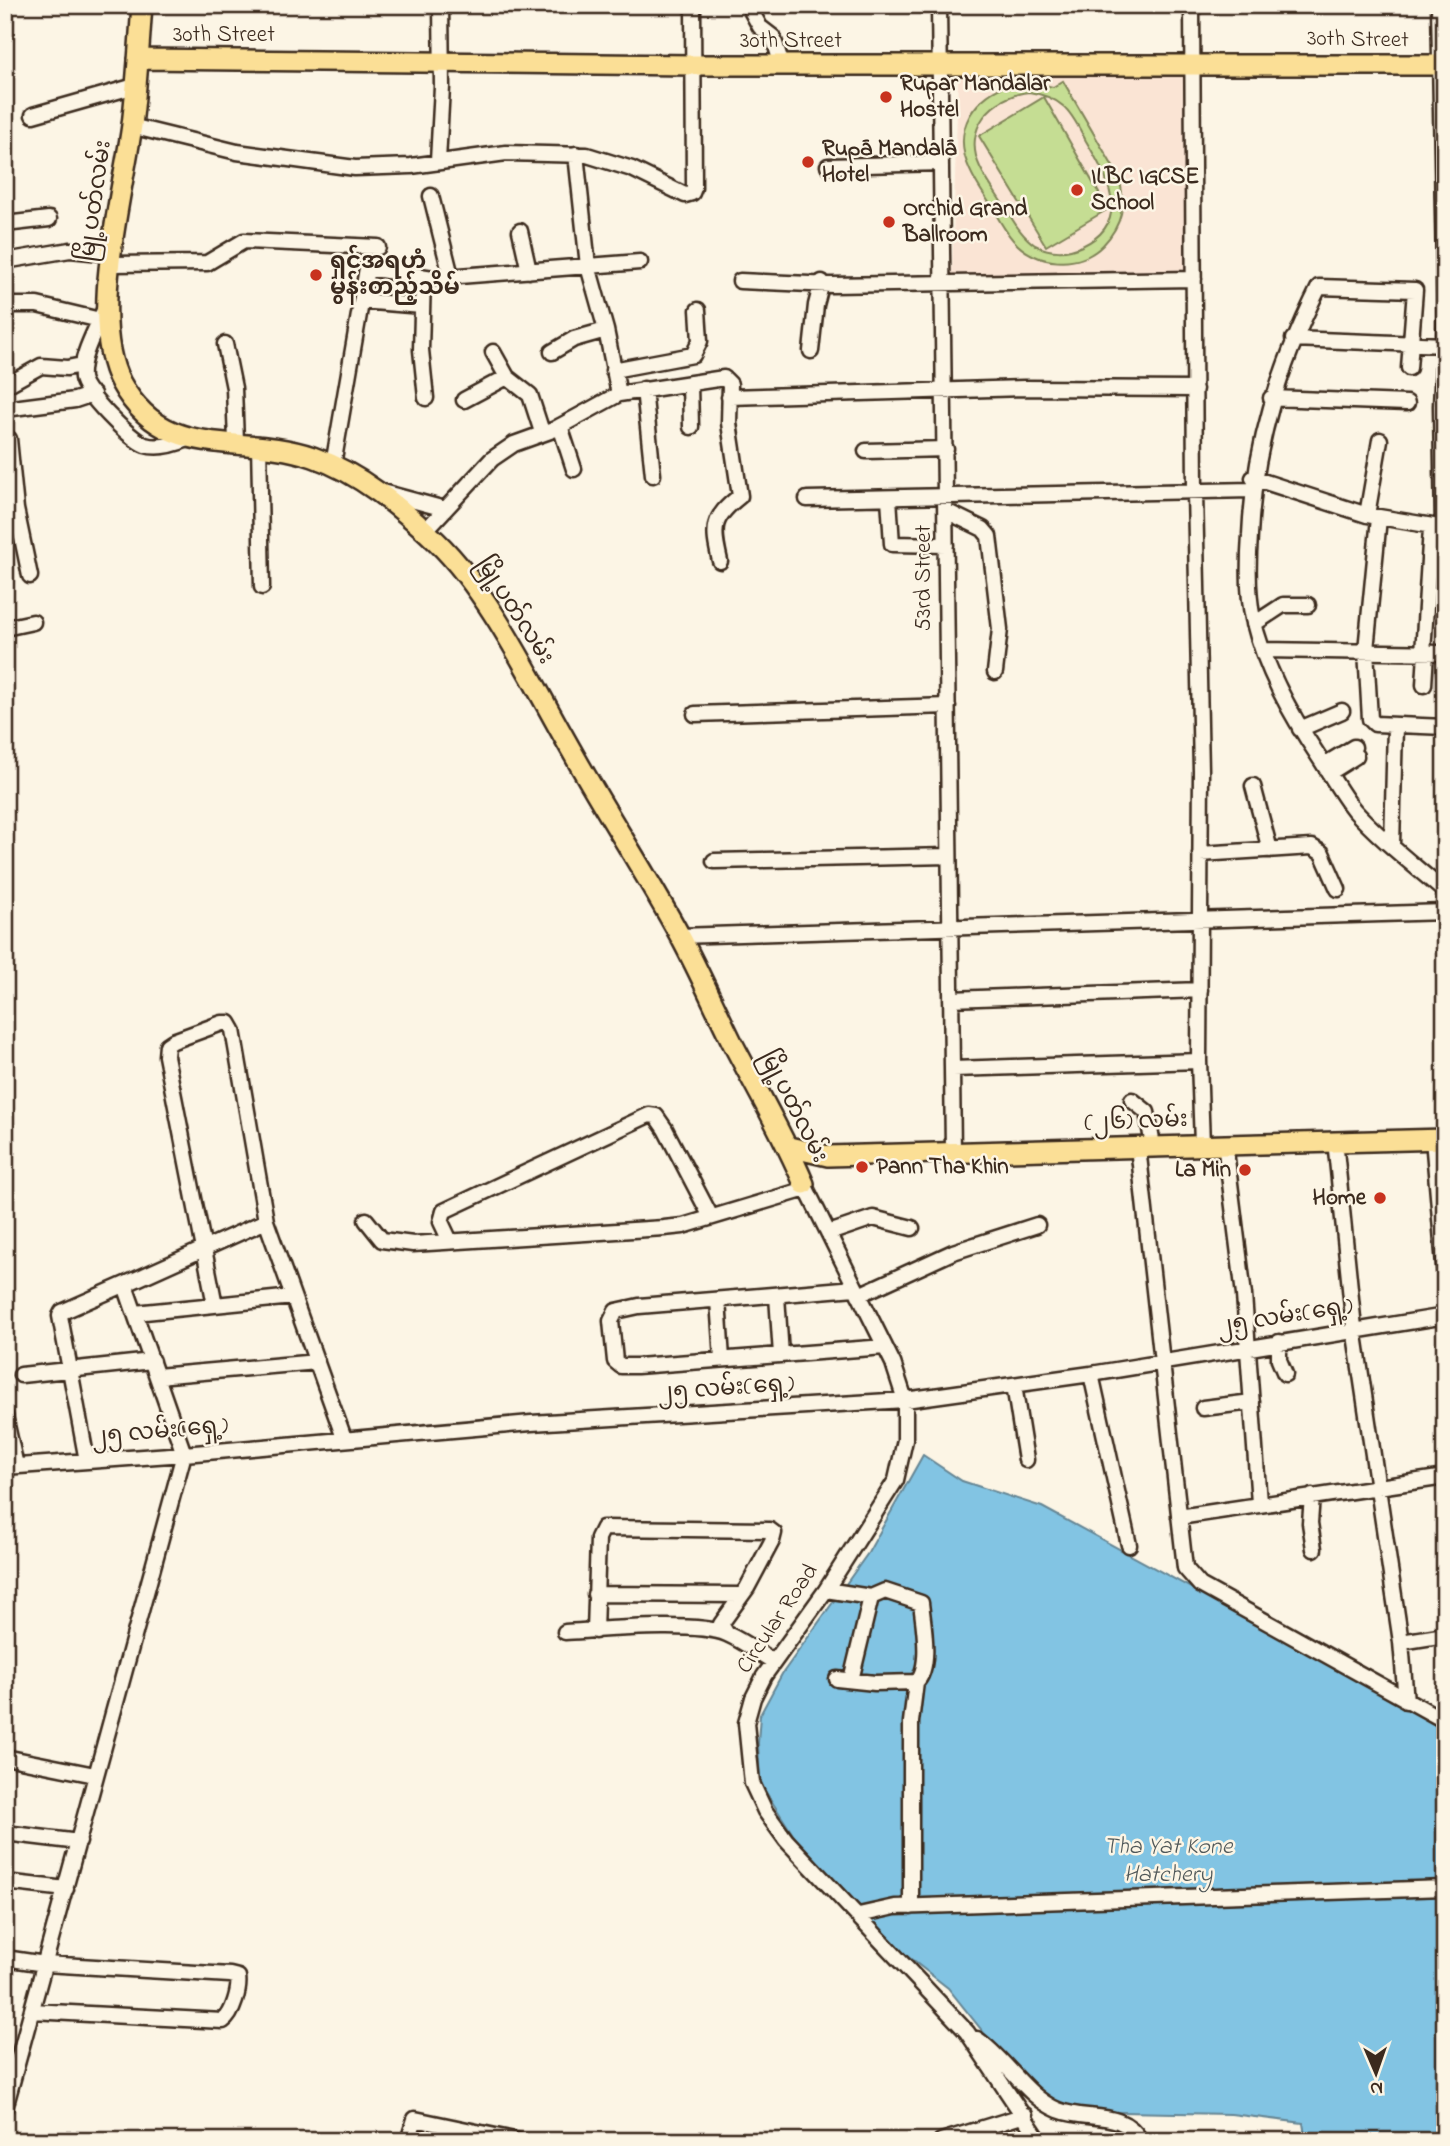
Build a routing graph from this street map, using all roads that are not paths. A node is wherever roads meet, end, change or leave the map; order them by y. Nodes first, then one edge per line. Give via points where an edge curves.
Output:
1 (142, 5) edge
2 (441, 5) edge
3 (692, 5) edge
4 (748, 5) edge
5 (939, 5) edge
6 (1192, 5) edge
7 (1439, 5) edge
8 (138, 59) junction
9 (441, 61) junction
10 (1192, 63) junction
11 (694, 65) junction
12 (782, 65) junction
13 (1442, 65) edge
14 (938, 66) junction
15 (135, 86) junction
16 (33, 115) dead end
17 (131, 126) junction
18 (576, 155) junction
19 (438, 161) junction
20 (941, 163) junction
21 (828, 166) dead end
22 (431, 196) dead end
23 (49, 219) dead end
24 (5, 224) edge
25 (520, 231) dead end
26 (378, 247) dead end
27 (111, 259) junction
28 (5, 261) edge
29 (640, 262) dead end
30 (588, 266) junction
31 (529, 271) junction
32 (451, 276) junction
33 (423, 278) junction
34 (1194, 279) junction
35 (740, 281) dead end
36 (822, 282) junction
37 (943, 282) junction
38 (361, 301) junction
39 (5, 305) edge
40 (422, 306) junction
41 (698, 310) dead end
42 (104, 311) junction
43 (1445, 321) edge
44 (606, 330) junction
45 (1293, 339) junction
46 (225, 344) dead end
47 (1410, 344) junction
48 (1444, 345) edge
49 (811, 351) dead end
50 (493, 352) dead end
51 (552, 352) dead end
52 (82, 365) junction
53 (1409, 368) dead end
54 (613, 370) junction
55 (507, 377) junction
56 (690, 383) junction
57 (5, 386) edge
58 (1195, 388) junction
59 (644, 389) junction
60 (945, 390) junction
61 (93, 394) junction
62 (619, 394) junction
63 (729, 397) junction
64 (426, 398) dead end
65 (1272, 398) junction
66 (464, 400) dead end
67 (1407, 403) dead end
68 (5, 409) edge
69 (560, 426) junction
70 (691, 427) dead end
71 (542, 432) junction
72 (5, 436) edge
73 (188, 439) junction
74 (1380, 440) dead end
75 (236, 442) junction
76 (259, 444) junction
77 (946, 449) junction
78 (866, 451) dead end
79 (333, 465) junction
80 (574, 470) dead end
81 (653, 475) dead end
82 (1253, 484) junction
83 (378, 491) junction
84 (1195, 492) junction
85 (890, 498) junction
86 (807, 499) dead end
87 (946, 504) junction
88 (445, 509) junction
89 (1373, 516) junction
90 (1440, 528) edge
91 (424, 532) junction
92 (947, 545) junction
93 (720, 561) dead end
94 (30, 576) dead end
95 (262, 587) dead end
96 (1308, 605) dead end
97 (33, 622) dead end
98 (1254, 624) junction
99 (5, 628) edge
100 (1264, 650) junction
101 (1366, 650) junction
102 (1425, 653) junction
103 (1445, 653) edge
104 (995, 672) dead end
105 (1424, 685) dead end
106 (948, 706) junction
107 (1342, 711) dead end
108 (695, 714) dead end
109 (1395, 726) junction
110 (1445, 727) edge
111 (1300, 729) junction
112 (1355, 752) dead end
113 (1326, 769) junction
114 (1253, 786) dead end
115 (1392, 846) junction
116 (1270, 850) junction
117 (1200, 853) junction
118 (949, 856) junction
119 (714, 861) dead end
120 (1338, 889) dead end
121 (1445, 892) edge
122 (1445, 912) edge
123 (1198, 918) junction
124 (950, 928) junction
125 (680, 936) junction
126 (1200, 990) junction
127 (951, 999) junction
128 (1199, 1061) junction
129 (953, 1069) junction
130 (1132, 1100) dead end
131 (1439, 1139) edge
132 (1335, 1140) junction
133 (1225, 1143) junction
134 (1202, 1144) junction
135 (1145, 1146) junction
136 (789, 1147) junction
137 (953, 1151) junction
138 (828, 1156) junction
139 (805, 1186) junction
140 (711, 1217) junction
141 (366, 1220) dead end
142 (266, 1221) junction
143 (1037, 1225) dead end
144 (912, 1228) dead end
145 (829, 1233) junction
146 (450, 1241) junction
147 (202, 1248) junction
148 (1445, 1276) edge
149 (128, 1283) junction
150 (857, 1292) junction
151 (777, 1296) junction
152 (293, 1297) junction
153 (718, 1300) junction
154 (215, 1305) junction
155 (135, 1313) junction
156 (1445, 1316) edge
157 (1354, 1328) junction
158 (1279, 1342) junction
159 (885, 1347) junction
160 (1248, 1347) junction
161 (781, 1355) junction
162 (722, 1359) junction
163 (1160, 1360) junction
164 (152, 1361) junction
165 (317, 1362) junction
166 (70, 1370) junction
167 (1091, 1374) junction
168 (1285, 1374) dead end
169 (22, 1375) dead end
170 (157, 1376) junction
171 (1014, 1385) junction
172 (905, 1400) junction
173 (1252, 1402) junction
174 (1203, 1408) dead end
175 (5, 1416) edge
176 (344, 1438) junction
177 (184, 1454) junction
178 (1026, 1460) dead end
179 (87, 1461) junction
180 (10, 1466) edge
181 (1445, 1477) edge
182 (1376, 1487) junction
183 (1312, 1496) junction
184 (1259, 1503) junction
185 (1179, 1517) junction
186 (1129, 1545) dead end
187 (1314, 1549) dead end
188 (826, 1590) junction
189 (595, 1594) junction
190 (740, 1595) junction
191 (872, 1597) junction
192 (596, 1631) junction
193 (565, 1632) dead end
194 (727, 1634) junction
195 (1445, 1635) edge
196 (1401, 1642) junction
197 (774, 1662) junction
198 (916, 1682) junction
199 (1406, 1701) junction
200 (1445, 1721) edge
201 (5, 1757) edge
202 (95, 1775) junction
203 (5, 1833) edge
204 (79, 1842) junction
205 (5, 1882) edge
206 (1445, 1888) edge
207 (66, 1889) junction
208 (911, 1907) junction
209 (859, 1915) junction
210 (5, 1958) edge
211 (45, 1964) junction
212 (32, 2011) junction
213 (968, 2032) junction
214 (8, 2087) edge
215 (5, 2108) edge
216 (1025, 2115) junction
217 (408, 2141) edge
218 (519, 2141) edge
219 (941, 2141) edge
220 (1040, 2141) edge
221 (1141, 2141) edge

1 - 8 main road, မြို့ပတ်လမ်း
2 - 9 street
3 - 11 street
4 - 12 street via 760,27 773,37
5 - 14 street, 53rd Street
6 - 10 street
7 - 13 street
8 - 9 main road, 30th Street
8 - 15 main road, မြို့ပတ်လမ်း
9 - 11 main road, 30th Street
9 - 19 street
10 - 13 main road, 30th Street
10 - 14 main road, 30th Street
10 - 34 street
11 - 12 main road, 30th Street
11 - 18 street via 692,193 676,192 619,164
12 - 14 main road, 30th Street
13 - 43 street
14 - 20 street, 53rd Street
15 - 16 street
15 - 17 main road, မြို့ပတ်လမ်း
17 - 19 street via 301,163 355,168
17 - 27 main road, မြို့ပတ်လမ်း
18 - 19 street via 506,153
18 - 30 street
20 - 21 street
20 - 37 street, 53rd Street
22 - 32 street
23 - 24 street
25 - 31 street
26 - 27 street via 244,241 207,263
27 - 28 street via 70,250
27 - 42 main road, မြို့ပတ်လမ်း
29 - 30 street
30 - 31 street
30 - 44 street
31 - 32 street
32 - 33 street
33 - 38 street via 367,268
33 - 40 street
34 - 37 street
34 - 58 street
35 - 36 street
36 - 37 street
36 - 49 street
37 - 60 street, 53rd Street
38 - 40 street
38 - 79 street
39 - 42 street
40 - 64 street
41 - 54 street via 700,341 693,355
42 - 52 street
42 - 73 main road, မြို့ပတ်လမ်း via 109,350 120,382 151,421
43 - 48 street
44 - 51 street via 574,339
44 - 54 street
45 - 47 street
45 - 47 street via 1322,285 1415,290
45 - 65 street
46 - 75 street via 234,388
47 - 48 street
47 - 53 street
48 - 90 street
50 - 55 street
52 - 57 street via 41,366
52 - 61 street via 82,382
54 - 62 street
55 - 66 street
55 - 71 street via 530,395
56 - 59 street
56 - 63 street via 728,379
56 - 70 street
58 - 60 street
58 - 84 street
59 - 62 street
59 - 81 street
60 - 63 street
60 - 77 street, 53rd Street
61 - 68 street
61 - 73 street via 118,425 145,445
62 - 69 street
63 - 93 street via 740,496 715,522
65 - 67 street
65 - 82 street
69 - 71 street
69 - 80 street
71 - 88 street via 492,459
72 - 94 street
73 - 75 main road, မြို့ပတ်လမ်း
74 - 89 street
75 - 76 main road, မြို့ပတ်လမ်း
76 - 79 main road, မြို့ပတ်လမ်း
76 - 95 street
77 - 78 street
77 - 87 street, 53rd Street
79 - 83 main road, မြို့ပတ်လမ်း
82 - 84 street
82 - 89 street
82 - 98 street via 1248,558
83 - 88 street
83 - 91 main road, မြို့ပတ်လမ်း
84 - 87 street
84 - 117 street
85 - 86 street
85 - 87 street
85 - 92 street via 892,544
87 - 92 street, 53rd Street
87 - 104 street via 989,536 999,629
88 - 91 street
89 - 90 street
89 - 101 street
90 - 102 street
91 - 125 main road, မြို့ပတ်လမ်း via 481,597
92 - 106 street, 53rd Street
96 - 98 street via 1283,605
97 - 99 street
98 - 100 street
100 - 101 street
100 - 111 street
101 - 102 street
101 - 109 street via 1371,723
102 - 103 street
102 - 105 street
106 - 108 street
106 - 118 street, 53rd Street
107 - 111 street
109 - 110 street
109 - 115 street
111 - 113 street
112 - 113 street
113 - 115 street via 1352,808
114 - 116 street
115 - 121 street
116 - 117 street
116 - 120 street via 1317,849 1331,868
117 - 123 street
118 - 119 street
118 - 124 street, 53rd Street
122 - 123 street
123 - 124 street
123 - 126 street
124 - 125 street
124 - 127 street, 53rd Street
125 - 136 main road, မြို့ပတ်လမ်း
126 - 127 street
126 - 128 street
127 - 129 street, 53rd Street
128 - 129 street
128 - 134 street
129 - 137 street, 53rd Street
130 - 135 street via 1147,1112
131 - 132 main road, (၂၆) လမ်း
131 - 148 street
132 - 133 main road, (၂၆) လမ်း
132 - 157 street
133 - 134 main road, (၂၆) လမ်း
133 - 160 street
134 - 135 main road, (၂၆) လမ်း
135 - 137 main road, (၂၆) လမ်း
135 - 163 street
136 - 138 main road, (၂၆) လမ်း
136 - 139 main road, မြို့ပတ်လမ်း
137 - 138 main road, (၂၆) လမ်း
138 - 139 main road via 814,1166
139 - 140 street
139 - 145 street, Circular Road
140 - 146 street via 664,1228
140 - 146 street via 665,1129 656,1116 649,1115 444,1211 442,1222
141 - 146 street via 382,1240 413,1244
142 - 147 street
142 - 147 street via 233,1030 229,1023 222,1023 167,1045 166,1056
142 - 152 street
143 - 150 street via 953,1252
144 - 145 street via 873,1218
145 - 150 street, Circular Road
147 - 149 street
147 - 154 street
149 - 155 street
149 - 166 street via 62,1312
150 - 151 street
150 - 159 street, Circular Road
151 - 153 street
151 - 161 street
152 - 154 street
152 - 165 street
153 - 162 street
153 - 162 street via 616,1311 611,1321 612,1350 621,1366
154 - 155 street
155 - 164 street
156 - 157 street, ၂၅ လမ်း(ရှေ့)
157 - 158 street, ၂၅ လမ်း(ရှေ့)
157 - 182 street
158 - 160 street, ၂၅ လမ်း(ရှေ့)
158 - 168 street
159 - 161 street
159 - 172 street, Circular Road
160 - 163 street, ၂၅ လမ်း(ရှေ့)
160 - 173 street
161 - 162 street
163 - 167 street, ၂၅ လမ်း(ရှေ့)
163 - 185 street
164 - 166 street
164 - 170 street
165 - 170 street
165 - 176 street
166 - 169 street
166 - 179 street
167 - 171 street, ၂၅ လမ်း(ရှေ့)
167 - 186 street
170 - 177 street
171 - 172 street, ၂၅ လမ်း(ရှေ့)
171 - 178 street
172 - 176 street, ၂၅ လမ်း(ရှေ့)
172 - 188 street, Circular Road via 905,1440 896,1480
173 - 174 street
173 - 184 street
175 - 180 street
176 - 177 street, ၂၅ လမ်း(ရှေ့)
177 - 179 street, ၂၅ လမ်း(ရှေ့)
177 - 202 street
179 - 180 street, ၂၅ လမ်း(ရှေ့)
181 - 182 street
182 - 183 street
182 - 196 street
183 - 184 street
183 - 187 street
184 - 185 street
185 - 199 street via 1185,1568 1200,1585
188 - 191 street
188 - 197 street, Circular Road
189 - 190 street
189 - 190 street via 598,1538 603,1528 770,1530 772,1541
189 - 192 street
190 - 194 street via 721,1624
191 - 198 street via 885,1591 921,1603 923,1674
191 - 198 street via 844,1679
192 - 193 street
192 - 194 street via 708,1629
194 - 197 street
195 - 196 street
196 - 199 street
197 - 209 street, Circular Road via 753,1698 746,1723 752,1783 786,1840
198 - 208 street via 911,1722
199 - 200 street
201 - 202 street
202 - 204 street
203 - 204 street
204 - 207 street
205 - 207 street
206 - 208 street
207 - 211 street
208 - 209 street
209 - 213 street, Circular Road
210 - 211 street
211 - 212 street
211 - 212 street via 230,1975 238,1977 239,1983 229,2018 223,2021
212 - 214 street
213 - 216 street, Circular Road
213 - 221 street via 996,2052 1049,2106 1067,2114 1118,2120
214 - 215 street
216 - 219 street
216 - 220 street, Circular Road
217 - 218 street via 415,2119

